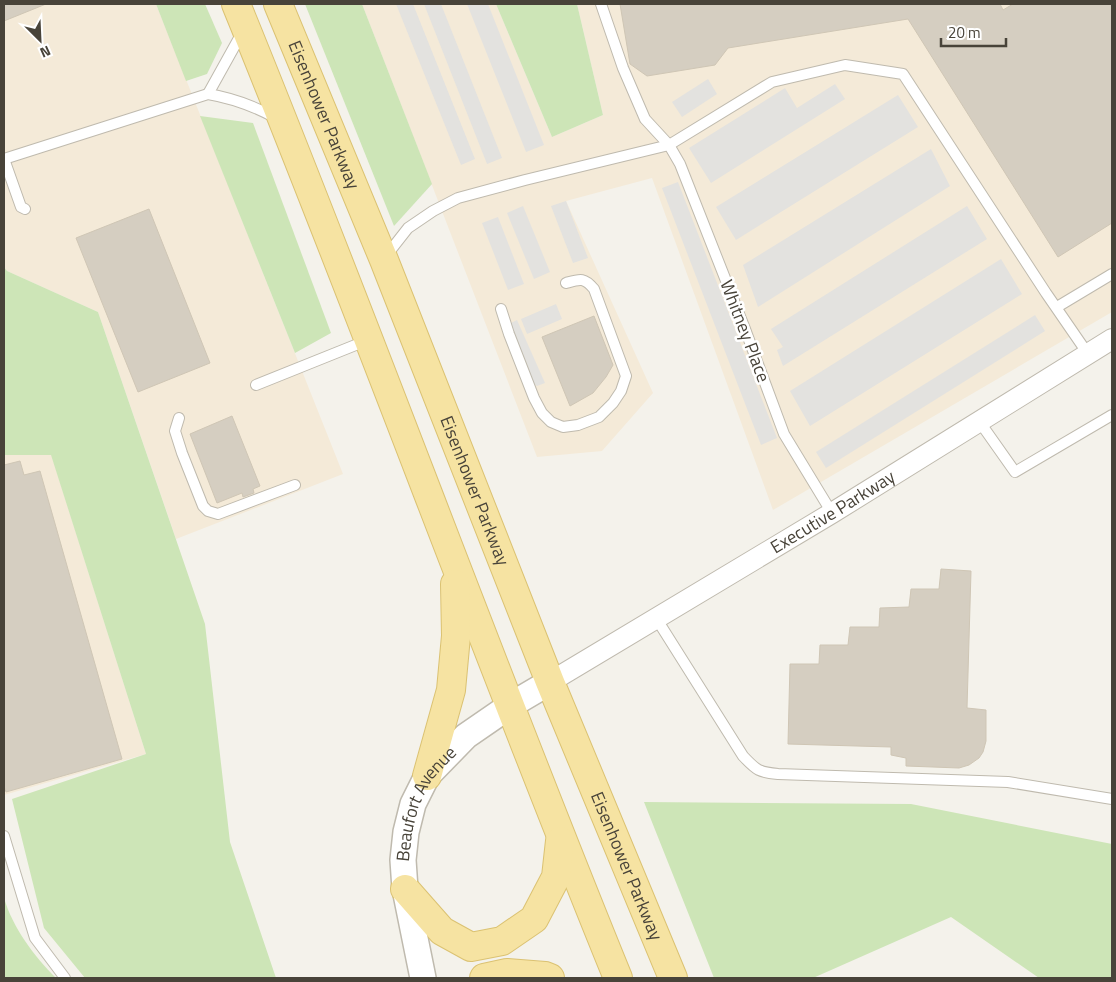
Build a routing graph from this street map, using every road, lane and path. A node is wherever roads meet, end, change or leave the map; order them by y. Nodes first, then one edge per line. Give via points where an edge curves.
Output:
1 (278, 4) edge
2 (601, 4) edge
3 (241, 15) edge
4 (208, 94) junction
5 (283, 122) junction
6 (669, 145) junction
7 (4, 159) edge
8 (25, 209) dead end
9 (384, 260) junction
10 (1112, 274) edge
11 (566, 283) dead end
12 (1057, 307) junction
13 (501, 308) dead end
14 (369, 339) junction
15 (1112, 339) edge
16 (1088, 354) junction
17 (256, 385) dead end
18 (1112, 415) edge
19 (179, 418) dead end
20 (979, 421) junction
21 (296, 485) dead end
22 (832, 513) junction
23 (454, 565) junction
24 (656, 618) junction
25 (550, 682) junction
26 (511, 705) junction
27 (427, 776) junction
28 (1112, 799) edge
29 (4, 836) edge
30 (560, 837) junction
31 (405, 889) junction
32 (65, 978) edge
33 (423, 978) edge
34 (484, 978) edge
35 (550, 978) edge
36 (618, 978) edge
37 (673, 978) edge

1 - 9 main road, Eisenhower Parkway
2 - 6 lane, Whitney Place via 645,119
3 - 4 lane via 231,54
3 - 5 main road
4 - 5 lane via 228,98
4 - 7 lane
5 - 14 main road
6 - 9 lane via 458,198 408,228
6 - 12 lane via 772,82 844,65 903,74
6 - 22 lane, Whitney Place via 680,164 746,329 784,434
7 - 8 lane via 21,207
9 - 25 main road, Eisenhower Parkway
10 - 12 lane
11 - 13 lane via 580,279 594,289 626,376 621,391 599,417 563,427 542,413
12 - 16 lane
14 - 17 lane
14 - 23 main road
15 - 16 street, Executive Parkway
16 - 20 street, Executive Parkway
18 - 20 lane via 1014,472
19 - 21 lane via 175,431 203,506 208,511 218,514
20 - 22 street, Executive Parkway
22 - 24 street, Executive Parkway
23 - 26 main road
23 - 27 main road via 456,636 451,690
24 - 25 street, Executive Parkway
24 - 28 lane via 743,756 764,772 1008,782
25 - 26 street, Beaufort Avenue
25 - 37 main road, Eisenhower Parkway
26 - 27 street, Beaufort Avenue via 466,736
26 - 30 main road
27 - 31 street, Beaufort Avenue via 413,804 406,832 403,860
29 - 32 lane via 35,938
30 - 31 main road via 556,877 534,919 502,941 471,947 442,931
30 - 36 main road
31 - 33 street, Beaufort Avenue
34 - 35 main road via 507,973

